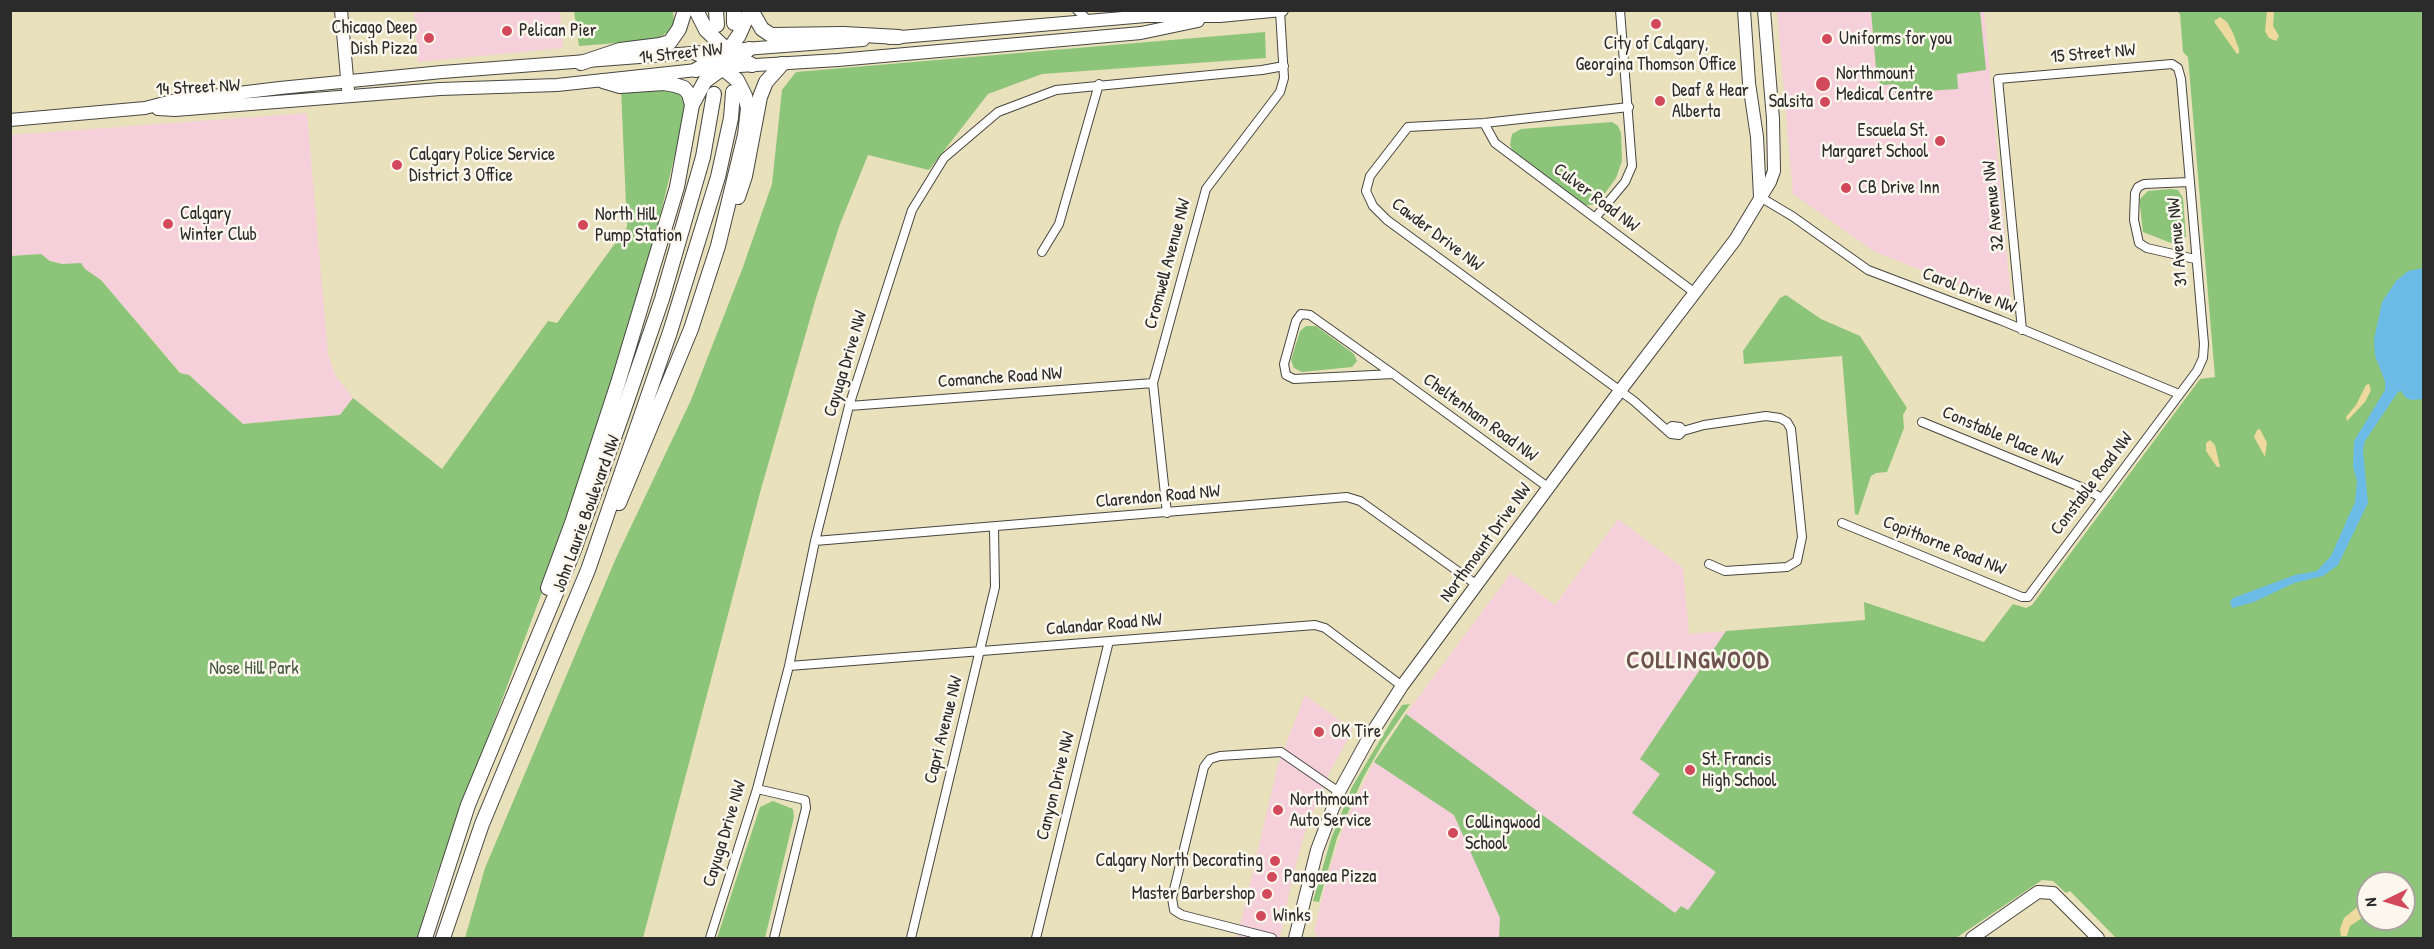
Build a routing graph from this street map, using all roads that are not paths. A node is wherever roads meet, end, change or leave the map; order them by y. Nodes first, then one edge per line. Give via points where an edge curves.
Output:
1 (341, 10) edge
2 (685, 10) edge
3 (696, 10) edge
4 (716, 10) edge
5 (750, 10) edge
6 (1077, 10) edge
7 (1620, 10) edge
8 (1744, 10) edge
9 (1764, 10) edge
10 (1281, 11) edge
11 (1220, 16) junction
12 (1088, 20) junction
13 (717, 25) dead end
14 (899, 37) junction
15 (749, 49) joint
16 (696, 53) junction
17 (733, 54) junction
18 (581, 63) junction
19 (717, 64) junction
20 (782, 64) junction
21 (752, 65) junction
22 (1284, 66) junction
23 (696, 70) joint
24 (1998, 79) joint
25 (2181, 79) joint
26 (603, 81) junction
27 (348, 82) junction
28 (1099, 84) junction
29 (733, 92) dead end
30 (714, 94) dead end
31 (349, 96) junction
32 (692, 105) junction
33 (1629, 107) junction
34 (145, 108) junction
35 (10, 120) edge
36 (1484, 123) junction
37 (2189, 182) junction
38 (1760, 197) junction
39 (1595, 218) junction
40 (718, 246) junction
41 (1042, 252) dead end
42 (2195, 259) junction
43 (1695, 293) junction
44 (2022, 330) junction
45 (1393, 375) junction
46 (1153, 383) junction
47 (1620, 391) junction
48 (2179, 394) junction
49 (849, 406) junction
50 (1922, 422) dead end
51 (1549, 488) junction
52 (2102, 498) junction
53 (1167, 513) junction
54 (1842, 523) dead end
55 (994, 528) junction
56 (815, 541) junction
57 (1709, 564) dead end
58 (588, 570) junction
59 (1477, 585) junction
60 (2032, 594) joint
61 (540, 628) junction
62 (1109, 641) junction
63 (981, 652) junction
64 (789, 666) junction
65 (1402, 686) junction
66 (757, 789) junction
67 (1340, 792) junction
68 (425, 939) edge
69 (443, 939) edge
70 (710, 939) edge
71 (774, 939) edge
72 (911, 939) edge
73 (1036, 939) edge
74 (1272, 939) edge
75 (1295, 939) edge
76 (1972, 939) edge
77 (2098, 939) edge

1 - 27 main road
2 - 18 main road via 670,42 620,50
3 - 17 main road via 706,30
4 - 13 main road
5 - 14 main road via 762,29 771,35
5 - 17 main road
6 - 12 street
7 - 33 street
8 - 38 main road
9 - 38 main road, Northmount Drive NW via 1774,171
10 - 11 main road, 14 Street NW
10 - 22 street, Cromwell Avenue NW
11 - 12 main road, 14 Street NW
11 - 20 main road, 14 Street NW via 1141,33
12 - 14 main road, 14 Street NW
14 - 15 main road, 14 Street NW
15 - 17 main road
16 - 17 main road, 14 Street NW
16 - 18 main road, 14 Street NW
16 - 19 main road
17 - 19 main road
17 - 21 main road
18 - 27 main road, 14 Street NW
19 - 21 main road, 14 Street NW
19 - 23 main road
19 - 32 main road
19 - 40 main road via 737,80 748,108
20 - 21 main road, 14 Street NW
20 - 40 main road via 763,89 745,176 728,231
22 - 28 street, Cayuga Drive NW
22 - 46 street, Cromwell Avenue NW via 1280,92 1206,189
23 - 26 main road, 14 Street NW
24 - 25 street, 15 Street NW via 2172,64 2178,68
24 - 44 street, 32 Avenue NW
25 - 37 street, 31 Avenue NW
26 - 31 main road, 14 Street NW
26 - 32 main road via 620,86 675,85 684,88
27 - 31 main road
27 - 34 main road, 14 Street NW via 172,101
28 - 41 street via 1059,224
28 - 49 street, Cayuga Drive NW via 1056,90 998,112 944,158 912,210
29 - 58 main road, John Laurie Boulevard NW via 726,147 708,216
30 - 61 main road, John Laurie Boulevard NW via 703,157 662,298 574,550
31 - 34 main road, 14 Street NW via 175,110
32 - 61 main road via 677,187 618,383 547,593
33 - 36 street, Cawder Drive NW
33 - 39 street via 1632,166
34 - 35 main road, 14 Street NW
36 - 39 street, Culver Road NW via 1495,143
36 - 47 street, Cawder Drive NW via 1408,127 1370,176 1366,191 1373,206
37 - 42 street, 31 Avenue NW
37 - 42 street via 2139,187 2134,193 2134,220 2139,243
38 - 43 main road, Northmount Drive NW via 1736,240
38 - 44 street, Carol Drive NW via 1868,270
39 - 43 street, Culver Road NW
40 - 58 main road via 682,351 633,473
42 - 48 street, 31 Avenue NW via 2203,358
43 - 47 main road, Northmount Drive NW
44 - 48 street, Carol Drive NW
45 - 45 street, Cheltenham Road NW via 1294,379 1286,375 1284,364 1300,314 1310,315
45 - 51 street, Cheltenham Road NW
46 - 49 street, Comanche Road NW
46 - 53 street, Cromwell Avenue NW
47 - 51 main road, Northmount Drive NW
47 - 57 street, Cawder Drive NW via 1671,434 1679,435 1704,424 1766,416 1780,418 1791,429 1803,537 1797,561 1787,567 1725,571
48 - 52 street, Constable Road NW
49 - 56 street, Cayuga Drive NW
50 - 52 street, Constable Place NW
51 - 59 main road, Northmount Drive NW
52 - 60 street, Constable Road NW
53 - 55 street, Clarendon Road NW
53 - 59 street, Clarendon Road NW via 1347,498 1360,501
54 - 60 street, Copithorne Road NW via 2022,597
55 - 56 street, Clarendon Road NW
55 - 63 street, Capri Avenue NW via 995,587
56 - 64 street, Cayuga Drive NW
58 - 69 main road, John Laurie Boulevard NW via 482,824
59 - 65 main road, Northmount Drive NW
61 - 68 main road, John Laurie Boulevard NW via 468,805
62 - 63 street, Calandar Road NW
62 - 65 street, Calandar Road NW via 1315,625 1325,628
62 - 73 street, Canyon Drive NW
63 - 64 street, Calandar Road NW
63 - 72 street, Capri Avenue NW
64 - 66 street, Cayuga Drive NW
65 - 67 main road, Northmount Drive NW
66 - 70 street, Cayuga Drive NW
66 - 71 street via 805,800 807,808
67 - 74 street via 1281,752 1220,756 1210,759 1204,767 1172,898 1174,909 1182,915
67 - 75 main road, Northmount Drive NW via 1317,850
76 - 77 main road via 2038,892 2053,893

